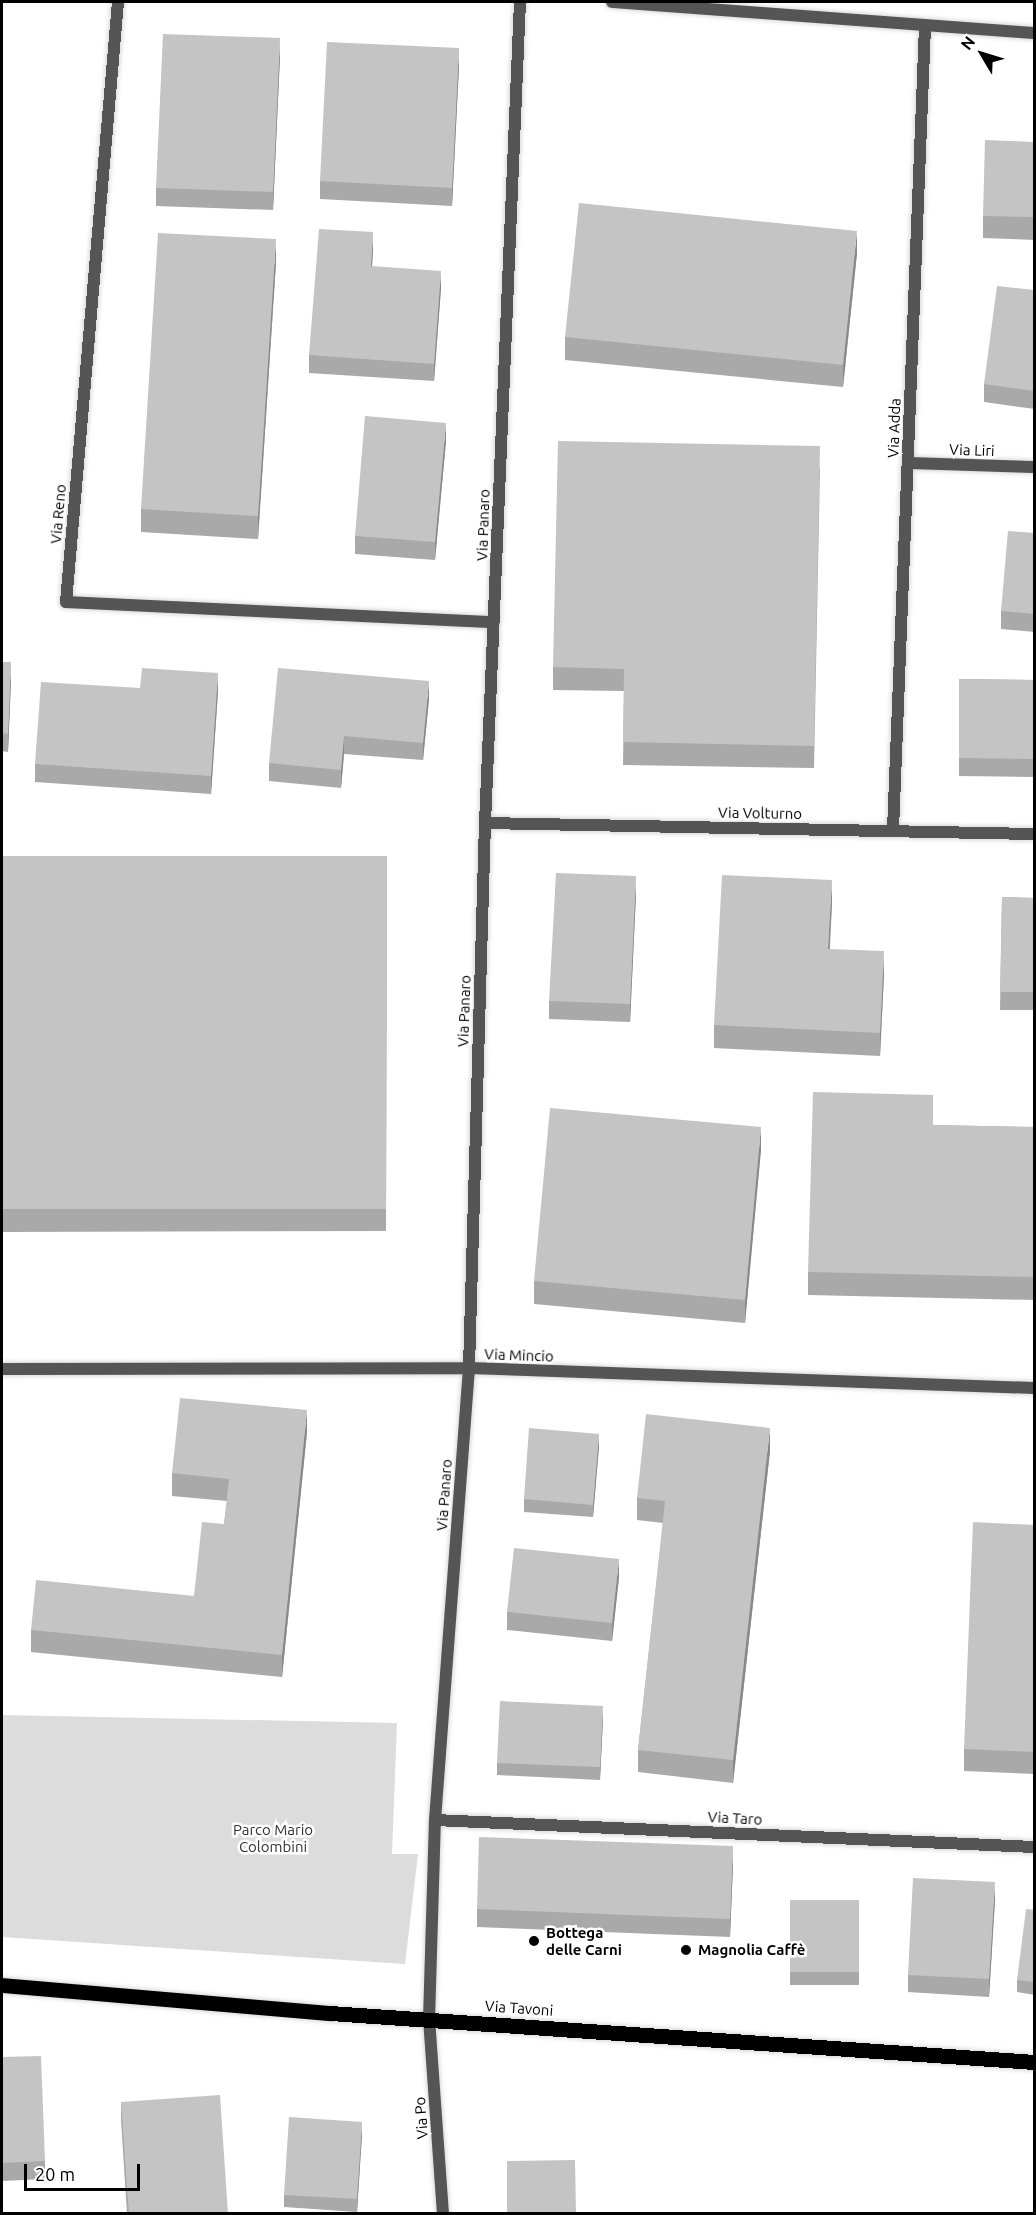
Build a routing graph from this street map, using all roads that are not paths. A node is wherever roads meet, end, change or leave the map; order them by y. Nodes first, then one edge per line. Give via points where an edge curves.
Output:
1 (118, 2) edge
2 (520, 2) edge
3 (612, 2) edge
4 (925, 26) junction
5 (1035, 33) edge
6 (908, 463) junction
7 (1035, 467) edge
8 (494, 622) junction
9 (485, 823) junction
10 (893, 830) junction
11 (1035, 834) edge
12 (469, 1368) junction
13 (2, 1369) edge
14 (1035, 1388) edge
15 (435, 1820) junction
16 (1035, 1846) edge
17 (2, 1985) edge
18 (429, 2020) junction
19 (1035, 2062) edge
20 (443, 2214) edge

1 - 8 street, Via Reno via 66,602
2 - 8 street, Via Panaro
3 - 4 street
4 - 5 street
4 - 6 street, Via Adda
6 - 7 street, Via Liri
6 - 10 street, Via Adda
8 - 9 street, Via Panaro
9 - 10 street, Via Volturno
9 - 12 street, Via Panaro
10 - 11 street, Via Volturno
12 - 13 street, Via Mincio
12 - 14 street, Via Mincio
12 - 15 street, Via Panaro
15 - 16 street, Via Taro
15 - 18 street, Via Panaro
17 - 18 main road, Via Tavoni
18 - 19 main road, Via Tavoni
18 - 20 street, Via Po

